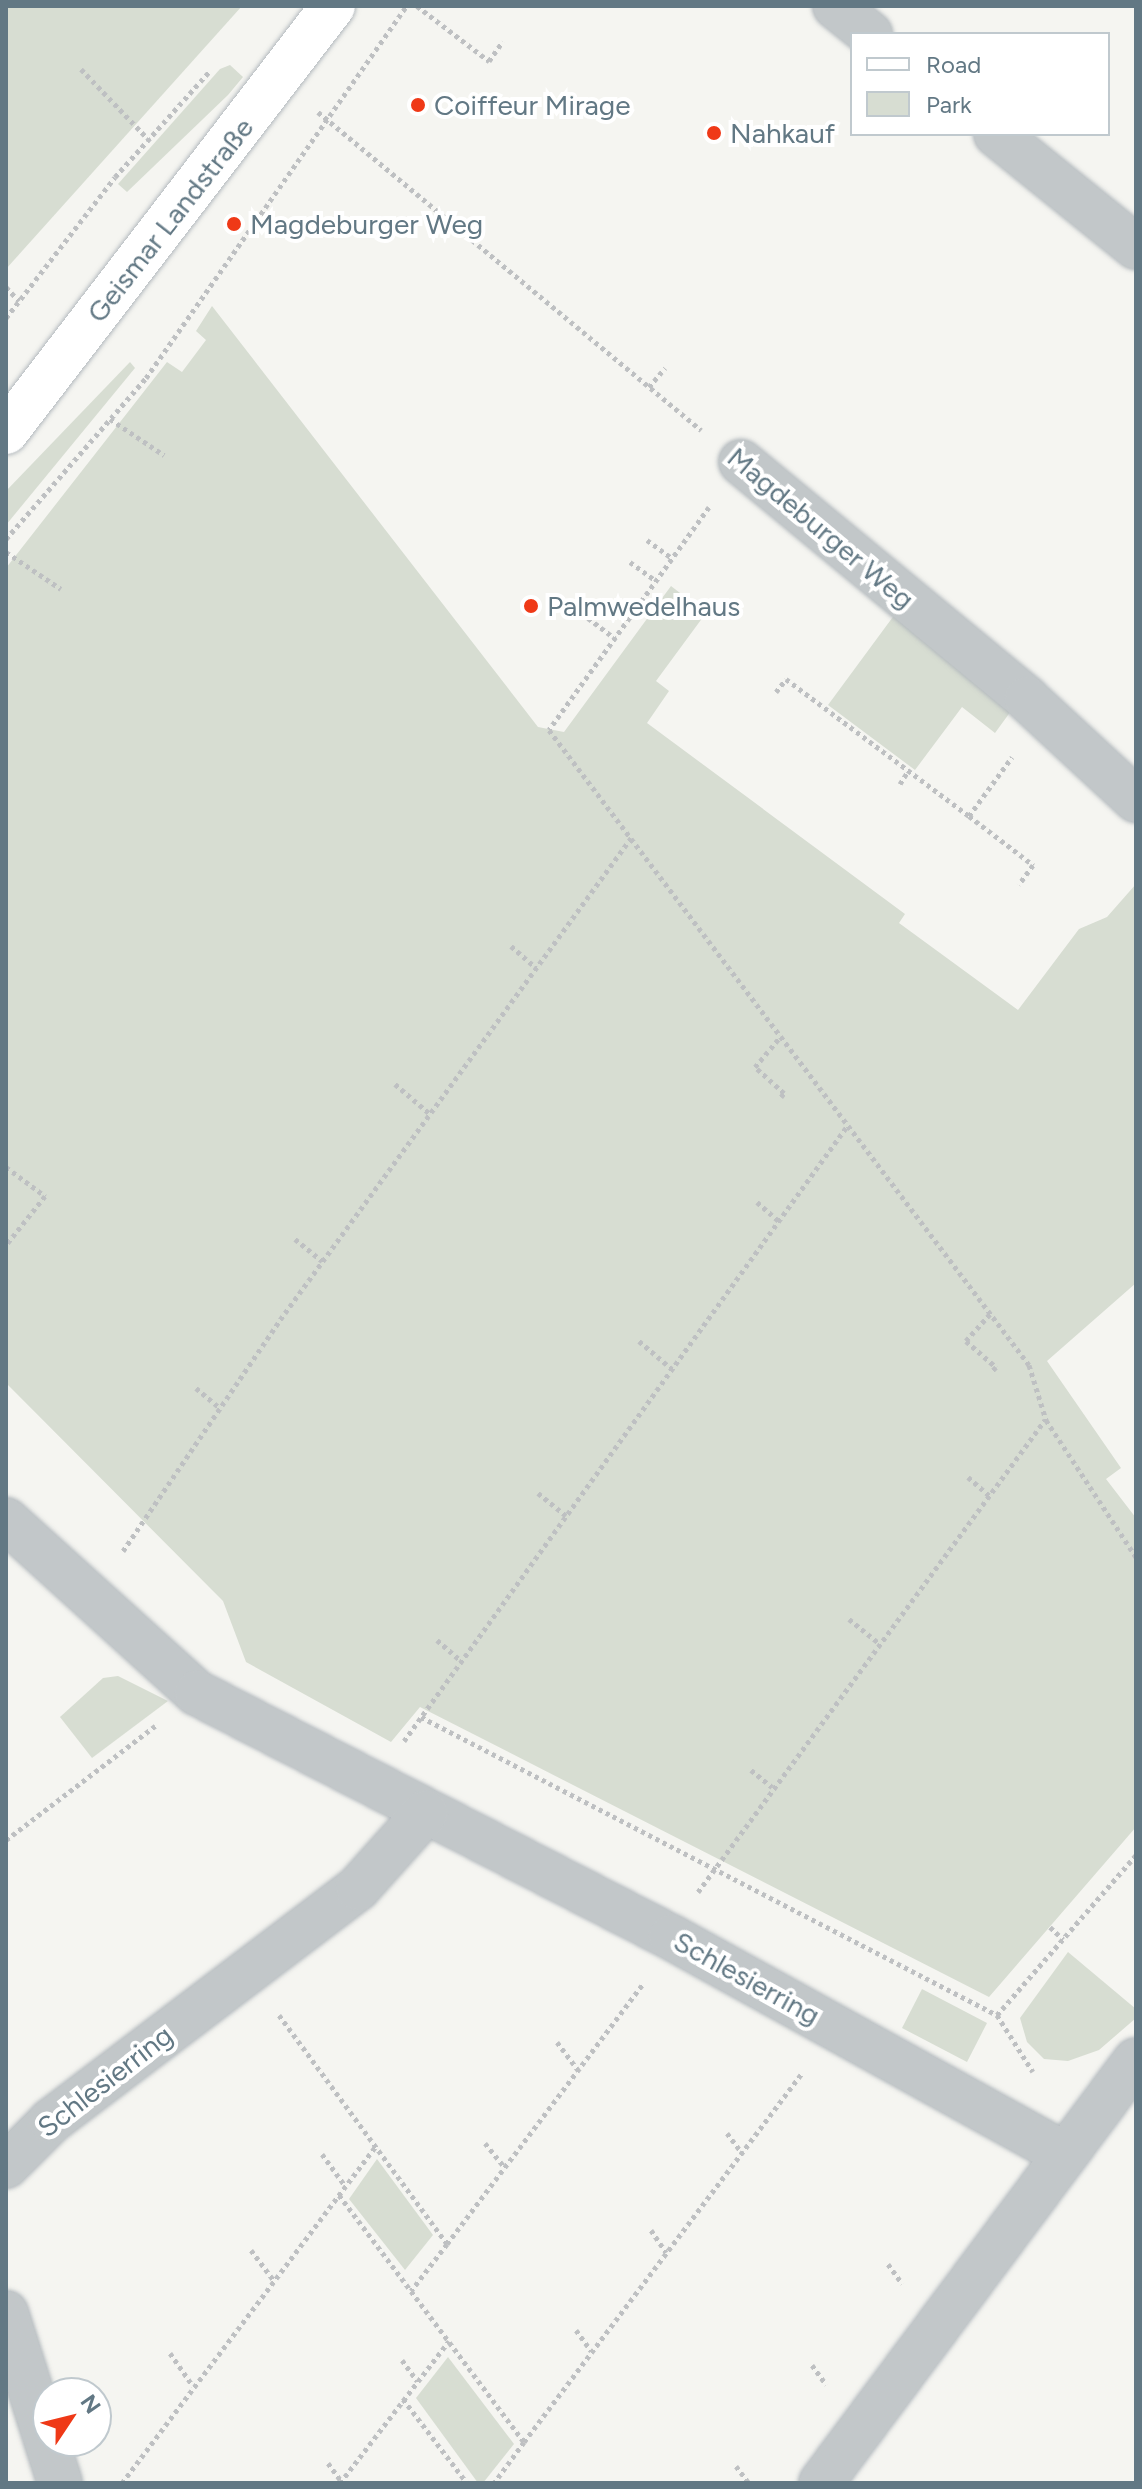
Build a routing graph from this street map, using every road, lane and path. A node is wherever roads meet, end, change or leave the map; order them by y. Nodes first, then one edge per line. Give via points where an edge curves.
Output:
1 (333, 6) edge
2 (406, 6) edge
3 (417, 6) edge
4 (835, 6) edge
5 (868, 32) edge
6 (503, 41) dead end
7 (212, 68) dead end
8 (81, 69) dead end
9 (278, 80) junction
10 (327, 120) junction
11 (998, 136) edge
12 (149, 140) junction
13 (1136, 247) edge
14 (6, 287) edge
15 (19, 301) junction
16 (6, 318) edge
17 (665, 368) dead end
18 (649, 387) junction
19 (110, 419) junction
20 (6, 432) edge
21 (164, 455) dead end
22 (741, 462) junction
23 (6, 539) edge
24 (647, 540) dead end
25 (6, 552) edge
26 (672, 558) junction
27 (630, 562) dead end
28 (656, 581) junction
29 (61, 589) dead end
30 (588, 618) dead end
31 (615, 638) junction
32 (776, 692) dead end
33 (1044, 715) junction
34 (908, 771) junction
35 (900, 784) dead end
36 (1136, 800) edge
37 (969, 816) junction
38 (631, 838) junction
39 (1019, 884) dead end
40 (511, 946) dead end
41 (536, 968) junction
42 (781, 1036) junction
43 (395, 1084) dead end
44 (781, 1097) dead end
45 (430, 1114) junction
46 (848, 1125) junction
47 (6, 1167) edge
48 (757, 1202) dead end
49 (779, 1221) junction
50 (295, 1239) dead end
51 (6, 1245) edge
52 (322, 1261) junction
53 (990, 1314) junction
54 (639, 1341) dead end
55 (672, 1369) junction
56 (992, 1371) dead end
57 (196, 1388) dead end
58 (220, 1408) junction
59 (1046, 1420) junction
60 (968, 1477) dead end
61 (538, 1493) dead end
62 (990, 1496) junction
63 (566, 1516) junction
64 (6, 1520) edge
65 (1136, 1557) edge
66 (91, 1598) junction
67 (849, 1619) dead end
68 (437, 1640) dead end
69 (879, 1643) junction
70 (461, 1661) junction
71 (197, 1693) junction
72 (427, 1708) dead end
73 (421, 1717) dead end
74 (751, 1770) dead end
75 (772, 1787) junction
76 (425, 1813) junction
77 (6, 1840) edge
78 (1136, 1855) edge
79 (719, 1859) dead end
80 (1050, 1927) dead end
81 (671, 1937) junction
82 (1063, 1939) junction
83 (997, 2015) junction
84 (837, 2027) junction
85 (557, 2042) dead end
86 (1136, 2060) edge
87 (315, 2064) dead end
88 (579, 2071) junction
89 (1036, 2077) dead end
90 (727, 2133) dead end
91 (485, 2143) dead end
92 (375, 2147) junction
93 (742, 2153) junction
94 (322, 2154) dead end
95 (1064, 2154) junction
96 (6, 2166) edge
97 (505, 2168) junction
98 (345, 2186) junction
99 (339, 2195) junction
100 (651, 2230) dead end
101 (447, 2244) junction
102 (251, 2250) dead end
103 (666, 2252) junction
104 (274, 2281) junction
105 (411, 2291) junction
106 (6, 2313) edge
107 (576, 2330) dead end
108 (449, 2341) junction
109 (591, 2351) junction
110 (170, 2353) dead end
111 (402, 2360) dead end
112 (417, 2381) junction
113 (193, 2386) junction
114 (403, 2399) junction
115 (524, 2442) junction
116 (328, 2463) dead end
117 (736, 2466) dead end
118 (340, 2482) edge
119 (60, 2483) edge
120 (122, 2483) edge
121 (467, 2483) edge
122 (494, 2483) edge
123 (749, 2483) edge
124 (821, 2483) edge

1 - 9 main road, Geismar Landstraße
2 - 10 path
3 - 6 path via 489,61
4 - 5 street
7 - 12 path
8 - 12 path
9 - 10 path, Magdeburger Weg
9 - 20 main road, Geismar Landstraße
10 - 18 path, Magdeburger Weg
10 - 19 path via 146,378
11 - 13 street
12 - 15 path
14 - 15 path
15 - 16 path
17 - 18 path
18 - 22 path, Magdeburger Weg
19 - 21 path
19 - 23 path
22 - 26 path
22 - 33 street, Magdeburger Weg
24 - 26 path
25 - 29 path
26 - 28 path
27 - 28 path
28 - 31 path
30 - 31 path
31 - 38 path via 549,730
32 - 34 path via 786,679
33 - 36 street, Magdeburger Weg
33 - 37 path
34 - 35 path
34 - 37 path
37 - 39 path via 1033,865
38 - 41 path
38 - 42 path
40 - 41 path
41 - 45 path
42 - 44 path via 755,1067 784,1093
42 - 46 path
43 - 45 path
45 - 52 path
46 - 49 path
46 - 53 path
47 - 51 path via 45,1196
48 - 49 path
49 - 55 path
50 - 52 path
52 - 58 path
53 - 56 path via 966,1341 996,1367
53 - 59 path via 1029,1365
54 - 55 path
55 - 63 path
57 - 58 path
58 - 66 path
59 - 62 path
59 - 65 path
60 - 62 path
61 - 63 path
62 - 69 path
63 - 70 path
64 - 66 street, Schlesierring
66 - 71 street, Schlesierring
67 - 69 path
68 - 70 path
69 - 75 path
70 - 72 path
71 - 76 street, Schlesierring
71 - 77 path
73 - 83 path
74 - 75 path
75 - 79 path
76 - 81 street, Schlesierring
76 - 96 street, Schlesierring via 358,1888 51,2121
78 - 82 path
80 - 82 path
81 - 84 street, Schlesierring
81 - 88 path via 639,1991
82 - 83 path
83 - 89 path
84 - 93 path
84 - 95 street, Schlesierring
85 - 88 path
86 - 95 street
87 - 92 path
88 - 97 path
90 - 93 path
91 - 97 path
92 - 98 path
92 - 101 path
93 - 103 path
94 - 98 path
95 - 124 street
97 - 101 path
98 - 99 path
99 - 104 path
99 - 105 path
100 - 103 path
101 - 105 path
102 - 104 path
103 - 109 path
104 - 113 path
105 - 108 path
106 - 119 street
107 - 109 path
108 - 112 path
108 - 115 path
109 - 115 path
110 - 113 path
111 - 112 path
112 - 114 path
113 - 120 path
114 - 118 path
114 - 121 path
115 - 122 path
116 - 118 path
117 - 123 path

